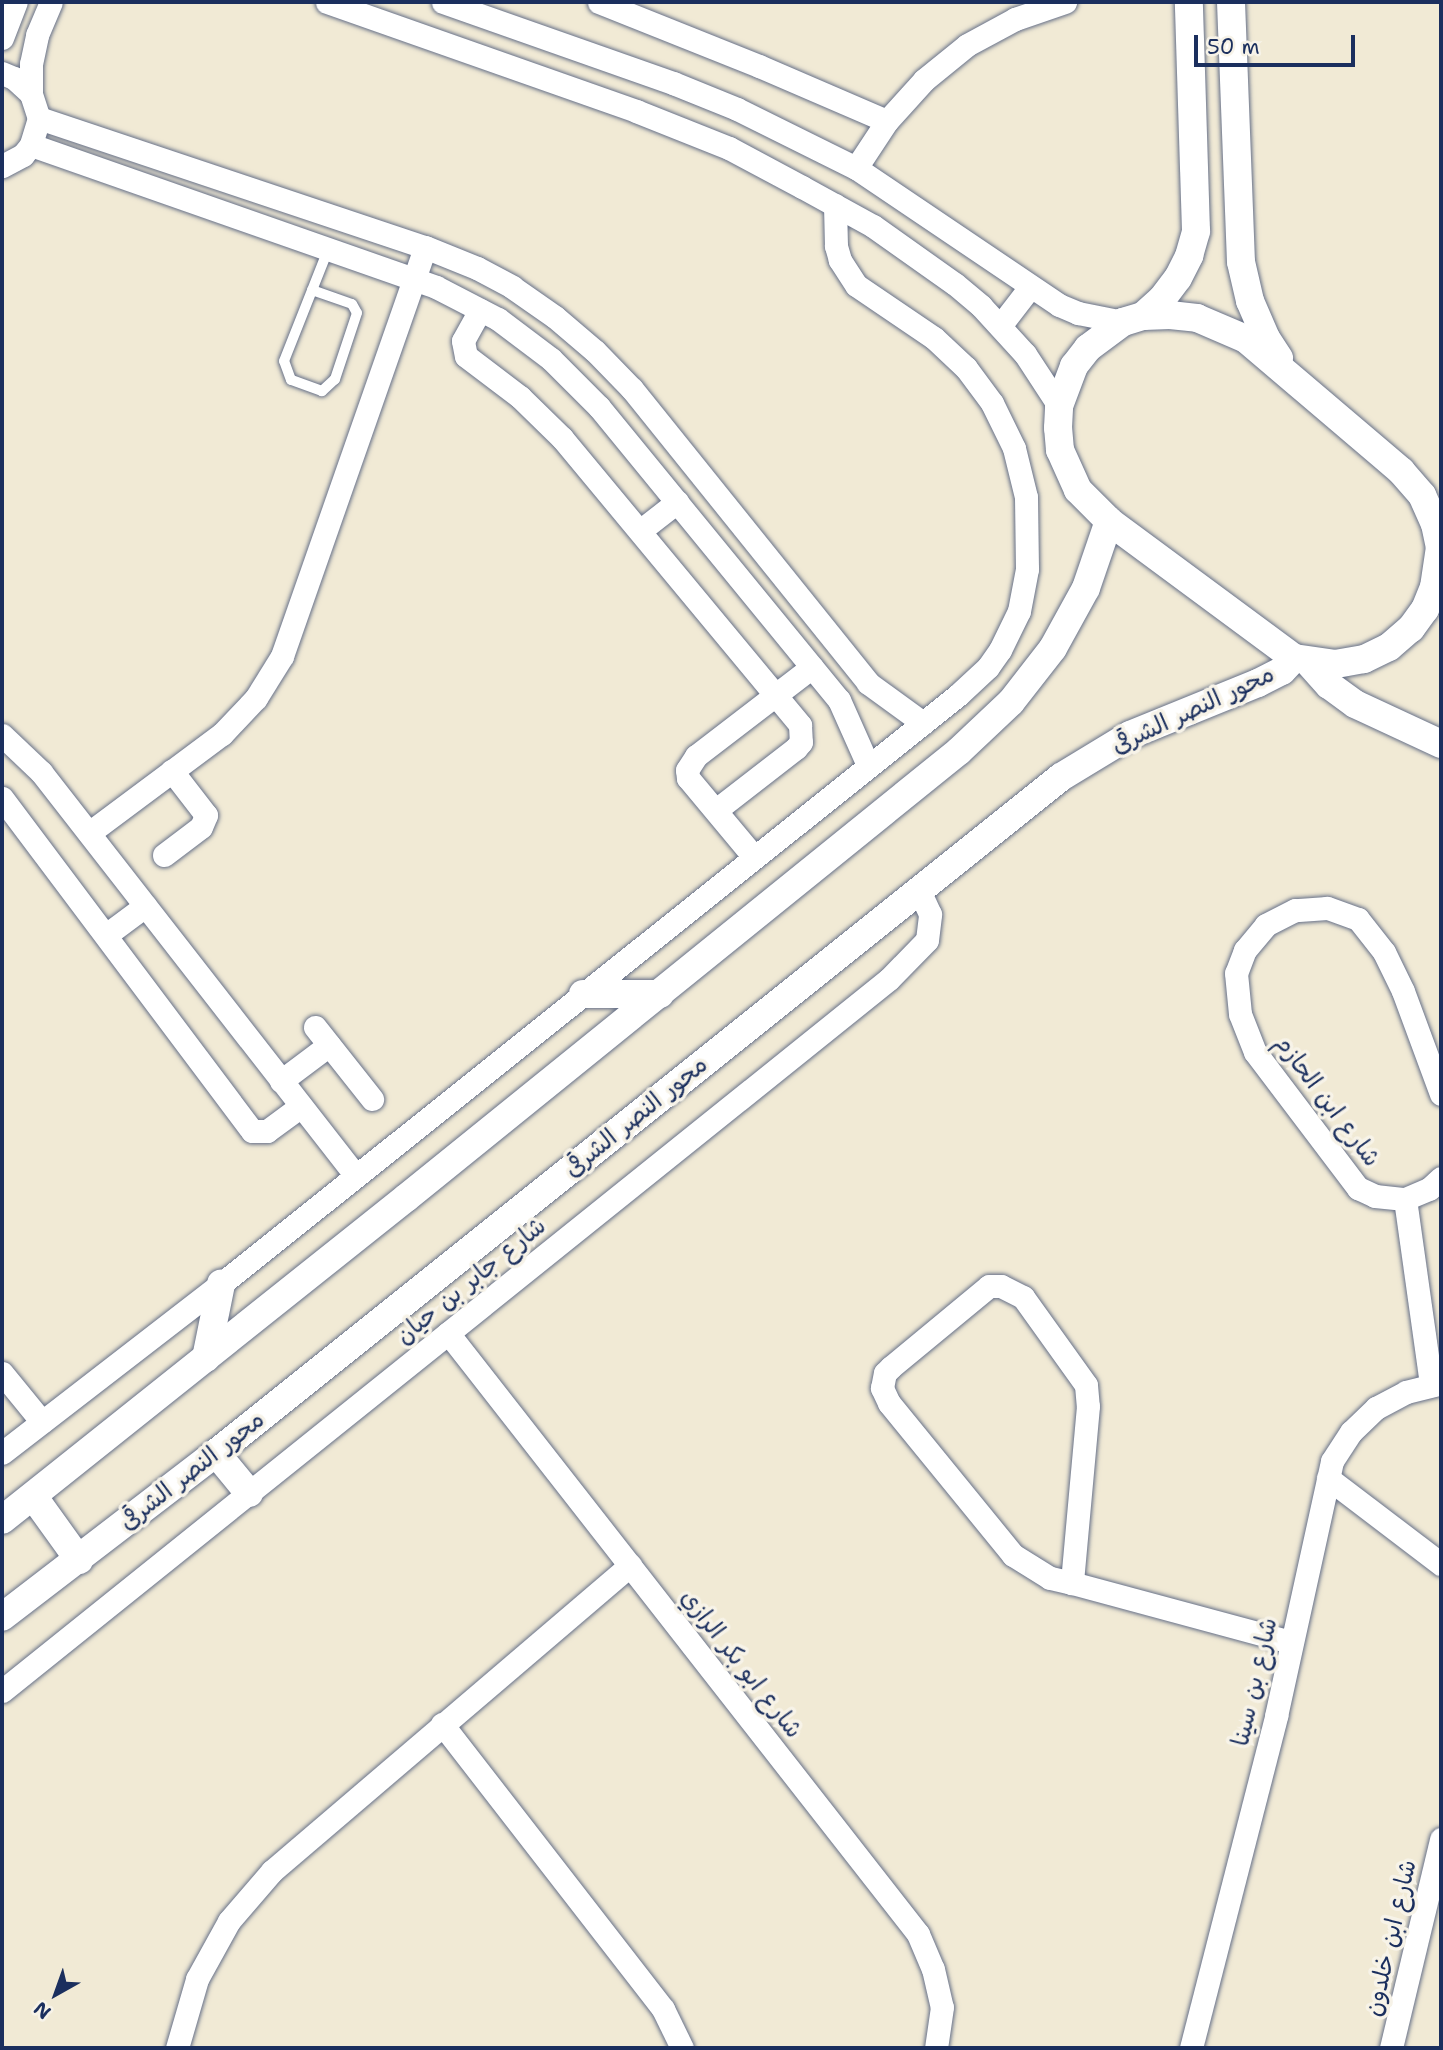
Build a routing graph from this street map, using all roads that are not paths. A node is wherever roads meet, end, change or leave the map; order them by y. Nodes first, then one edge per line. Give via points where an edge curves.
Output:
1 (16, 2) edge
2 (51, 2) edge
3 (327, 2) edge
4 (443, 2) edge
5 (599, 2) edge
6 (1065, 2) edge
7 (1189, 2) edge
8 (1231, 2) edge
9 (633, 8) edge
10 (497, 11) edge
11 (2, 38) edge
12 (1190, 41) junction
13 (1232, 41) junction
14 (2, 73) edge
15 (32, 94) junction
16 (39, 118) junction
17 (887, 121) junction
18 (31, 145) junction
19 (5, 168) edge
20 (856, 168) junction
21 (835, 205) junction
22 (425, 247) junction
23 (328, 250) junction
24 (413, 279) junction
25 (1030, 287) junction
26 (313, 290) junction
27 (480, 310) junction
28 (1133, 319) junction
29 (1000, 326) junction
30 (1288, 372) junction
31 (1059, 406) junction
32 (1401, 471) junction
33 (677, 502) junction
34 (1441, 505) edge
35 (1109, 521) junction
36 (641, 530) junction
37 (1441, 549) edge
38 (1441, 627) edge
39 (1411, 628) junction
40 (1301, 660) junction
41 (812, 667) junction
42 (775, 694) junction
43 (923, 723) junction
44 (2, 735) edge
45 (1441, 744) edge
46 (868, 765) junction
47 (172, 771) junction
48 (2, 798) edge
49 (716, 810) junction
50 (89, 833) junction
51 (164, 855) dead end
52 (754, 857) junction
53 (919, 890) junction
54 (145, 906) junction
55 (106, 935) junction
56 (583, 994) junction
57 (660, 994) junction
58 (281, 1081) junction
59 (1441, 1094) edge
60 (372, 1099) dead end
61 (301, 1106) junction
62 (356, 1176) junction
63 (1441, 1178) edge
64 (1405, 1199) junction
65 (221, 1284) junction
66 (448, 1333) junction
67 (205, 1358) junction
68 (4, 1382) edge
69 (1436, 1384) edge
70 (42, 1422) junction
71 (216, 1453) junction
72 (2, 1454) edge
73 (1328, 1478) junction
74 (249, 1493) junction
75 (33, 1496) junction
76 (2, 1520) edge
77 (79, 1560) junction
78 (1441, 1564) edge
79 (630, 1565) junction
80 (1072, 1583) junction
81 (2, 1617) edge
82 (1292, 1642) junction
83 (2, 1691) edge
84 (442, 1724) junction
85 (1441, 1839) edge
86 (177, 2048) edge
87 (682, 2048) edge
88 (936, 2048) edge
89 (1191, 2048) edge
90 (1391, 2048) edge

1 - 11 street
2 - 15 street via 31,64
3 - 21 street via 729,148
4 - 10 street
5 - 9 street
6 - 17 street via 1015,19 967,46 924,80
7 - 12 street
8 - 13 street
9 - 17 street
10 - 20 street via 737,109
12 - 13 street
12 - 28 street via 1196,231 1178,278 1162,299
13 - 30 street via 1241,262 1250,301
14 - 15 street
15 - 16 street
16 - 18 street
16 - 22 street
17 - 20 street
18 - 19 street
18 - 23 street
20 - 25 street
21 - 29 street via 955,284
21 - 43 street via 836,246 847,273 867,295 934,338 980,384 1014,448 1026,497 1027,569 1010,631 974,682
22 - 24 street
22 - 43 street via 512,287 595,351 632,388 868,682
23 - 24 street
23 - 26 lane
24 - 27 street
24 - 47 street via 282,656 256,698
25 - 28 street via 1078,313
25 - 29 street
26 - 26 lane via 284,361 297,384 322,391 335,379 357,313 352,304
27 - 33 street via 551,359 599,407
27 - 36 street via 463,341 466,356 520,397 562,438
28 - 30 street via 1197,318 1222,326
28 - 31 street via 1087,348 1065,385
29 - 31 street via 1025,354
30 - 32 street
31 - 35 street via 1058,428 1067,471 1085,499
32 - 34 street
32 - 37 street via 1422,495
33 - 36 street
33 - 41 street
35 - 40 street
35 - 57 street via 1086,587 1054,648 1011,702 959,751
36 - 42 street
37 - 39 street via 1434,587
38 - 39 street
39 - 40 street via 1389,647 1364,659 1336,664
40 - 45 street via 1356,704
40 - 53 street, محور النصر الشرقى via 1258,683 1130,735 1061,776
41 - 42 street
41 - 46 street via 845,710
42 - 49 street via 800,725 801,742
42 - 49 street via 690,762 688,778
43 - 46 street
44 - 50 street via 31,761
46 - 52 street
47 - 50 street
47 - 51 street via 206,815 201,827
48 - 55 street
49 - 52 street
50 - 54 street
52 - 56 street
53 - 66 street, شارع جابر بن حيان via 930,914 927,940 911,960
53 - 71 street, محور النصر الشرقى
54 - 55 street
54 - 58 street
55 - 61 street via 252,1131 267,1132
56 - 57 street
56 - 62 street
57 - 67 street
58 - 60 street via 322,1036
58 - 61 street
59 - 64 street, شارع ابن الحازم via 1403,990 1384,952 1358,919 1327,908 1295,910 1266,925 1245,950 1237,973 1240,1014 1255,1052 1358,1188 1376,1196
61 - 62 street
62 - 65 street
63 - 64 street
64 - 69 street
65 - 67 street
65 - 70 street
66 - 74 street, شارع جابر بن حيان
66 - 79 street, شارع ابو بكر الرازي
67 - 75 street
68 - 70 street
69 - 73 street, شارع بن سينا via 1406,1392 1376,1408 1351,1432 1332,1461
70 - 72 street
71 - 74 street
71 - 77 street, محور النصر الشرقى
73 - 78 street
73 - 82 street, شارع بن سينا
74 - 83 street, شارع جابر بن حيان
75 - 76 street
75 - 77 street
77 - 81 street, محور النصر الشرقى
79 - 84 street
79 - 88 street, شارع ابو بكر الرازي via 918,1934 942,2007
80 - 80 street via 1050,1578 1013,1555 889,1403 882,1388 891,1367 989,1286 1001,1286 1023,1297 1086,1385
80 - 82 street
82 - 89 street, شارع بن سينا
84 - 86 street via 272,1871 229,1921 197,1979
84 - 87 street via 663,2009
85 - 90 street, شارع ابن خلدون

